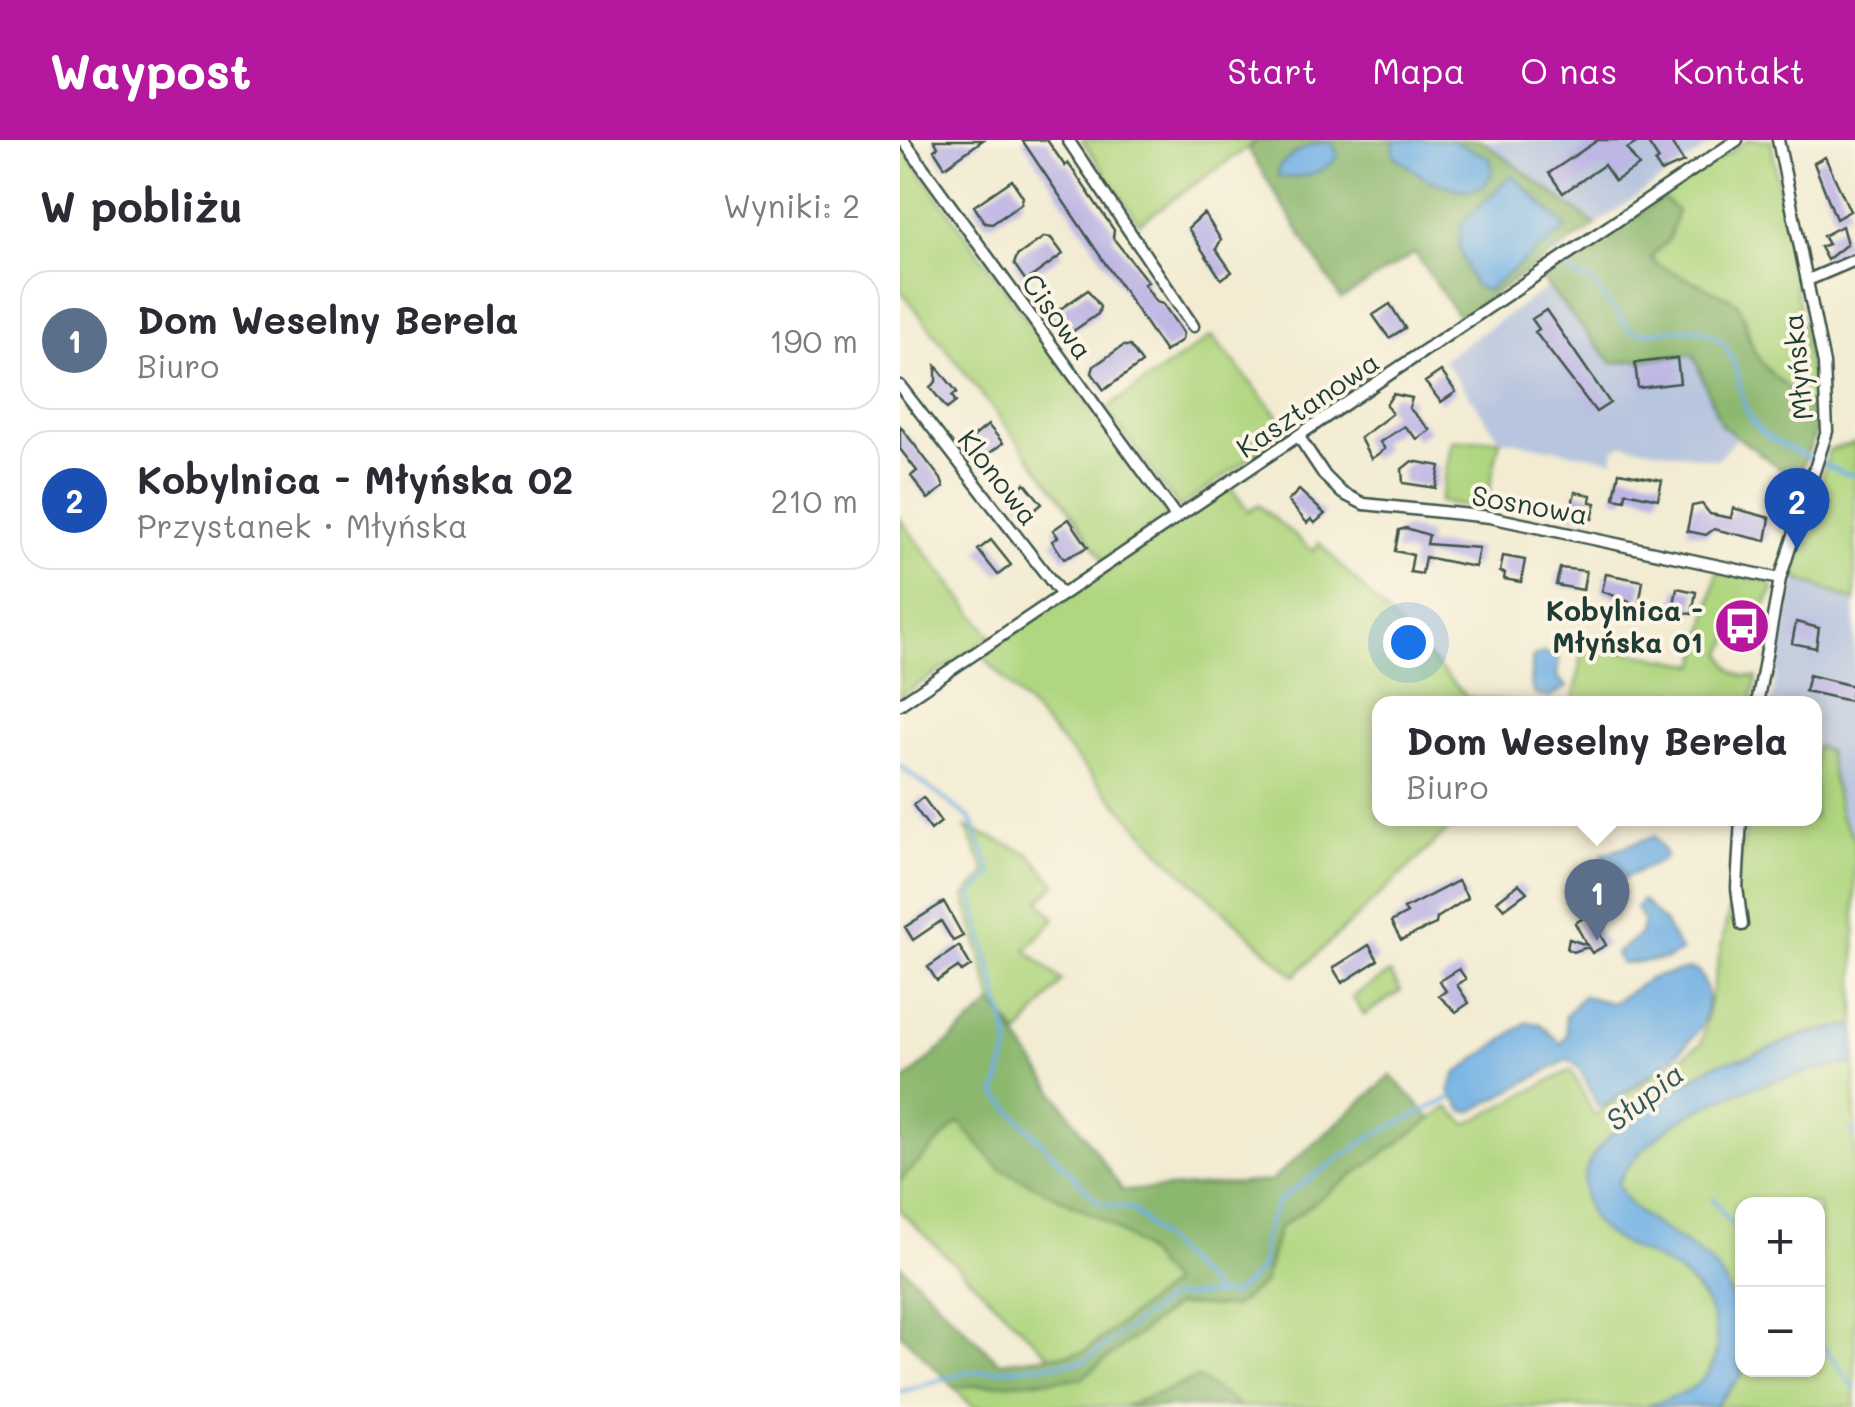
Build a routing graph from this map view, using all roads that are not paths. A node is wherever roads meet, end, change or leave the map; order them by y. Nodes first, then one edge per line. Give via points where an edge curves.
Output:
1 (903, 140) edge
2 (1068, 140) edge
3 (1737, 140) edge
4 (1778, 140) edge
5 (1855, 260) edge
6 (1808, 280) junction
7 (1193, 326) dead end
8 (900, 386) edge
9 (1299, 436) junction
10 (1177, 518) junction
11 (1780, 579) junction
12 (1062, 595) junction
13 (1758, 696) edge
14 (900, 704) edge
15 (1741, 826) edge
16 (1742, 925) dead end

1 - 10 street, Cisowa
2 - 7 street
3 - 9 street, Kasztanowa
4 - 6 street, Młyńska
5 - 6 street
6 - 11 street, Młyńska via 1826,380 1827,431
8 - 12 street, Klonowa
9 - 10 street, Kasztanowa
9 - 11 street, Sosnowa via 1325,476 1364,504 1490,517
10 - 12 street, Kasztanowa
11 - 13 street, Młyńska
12 - 14 street, Kasztanowa
15 - 16 street

